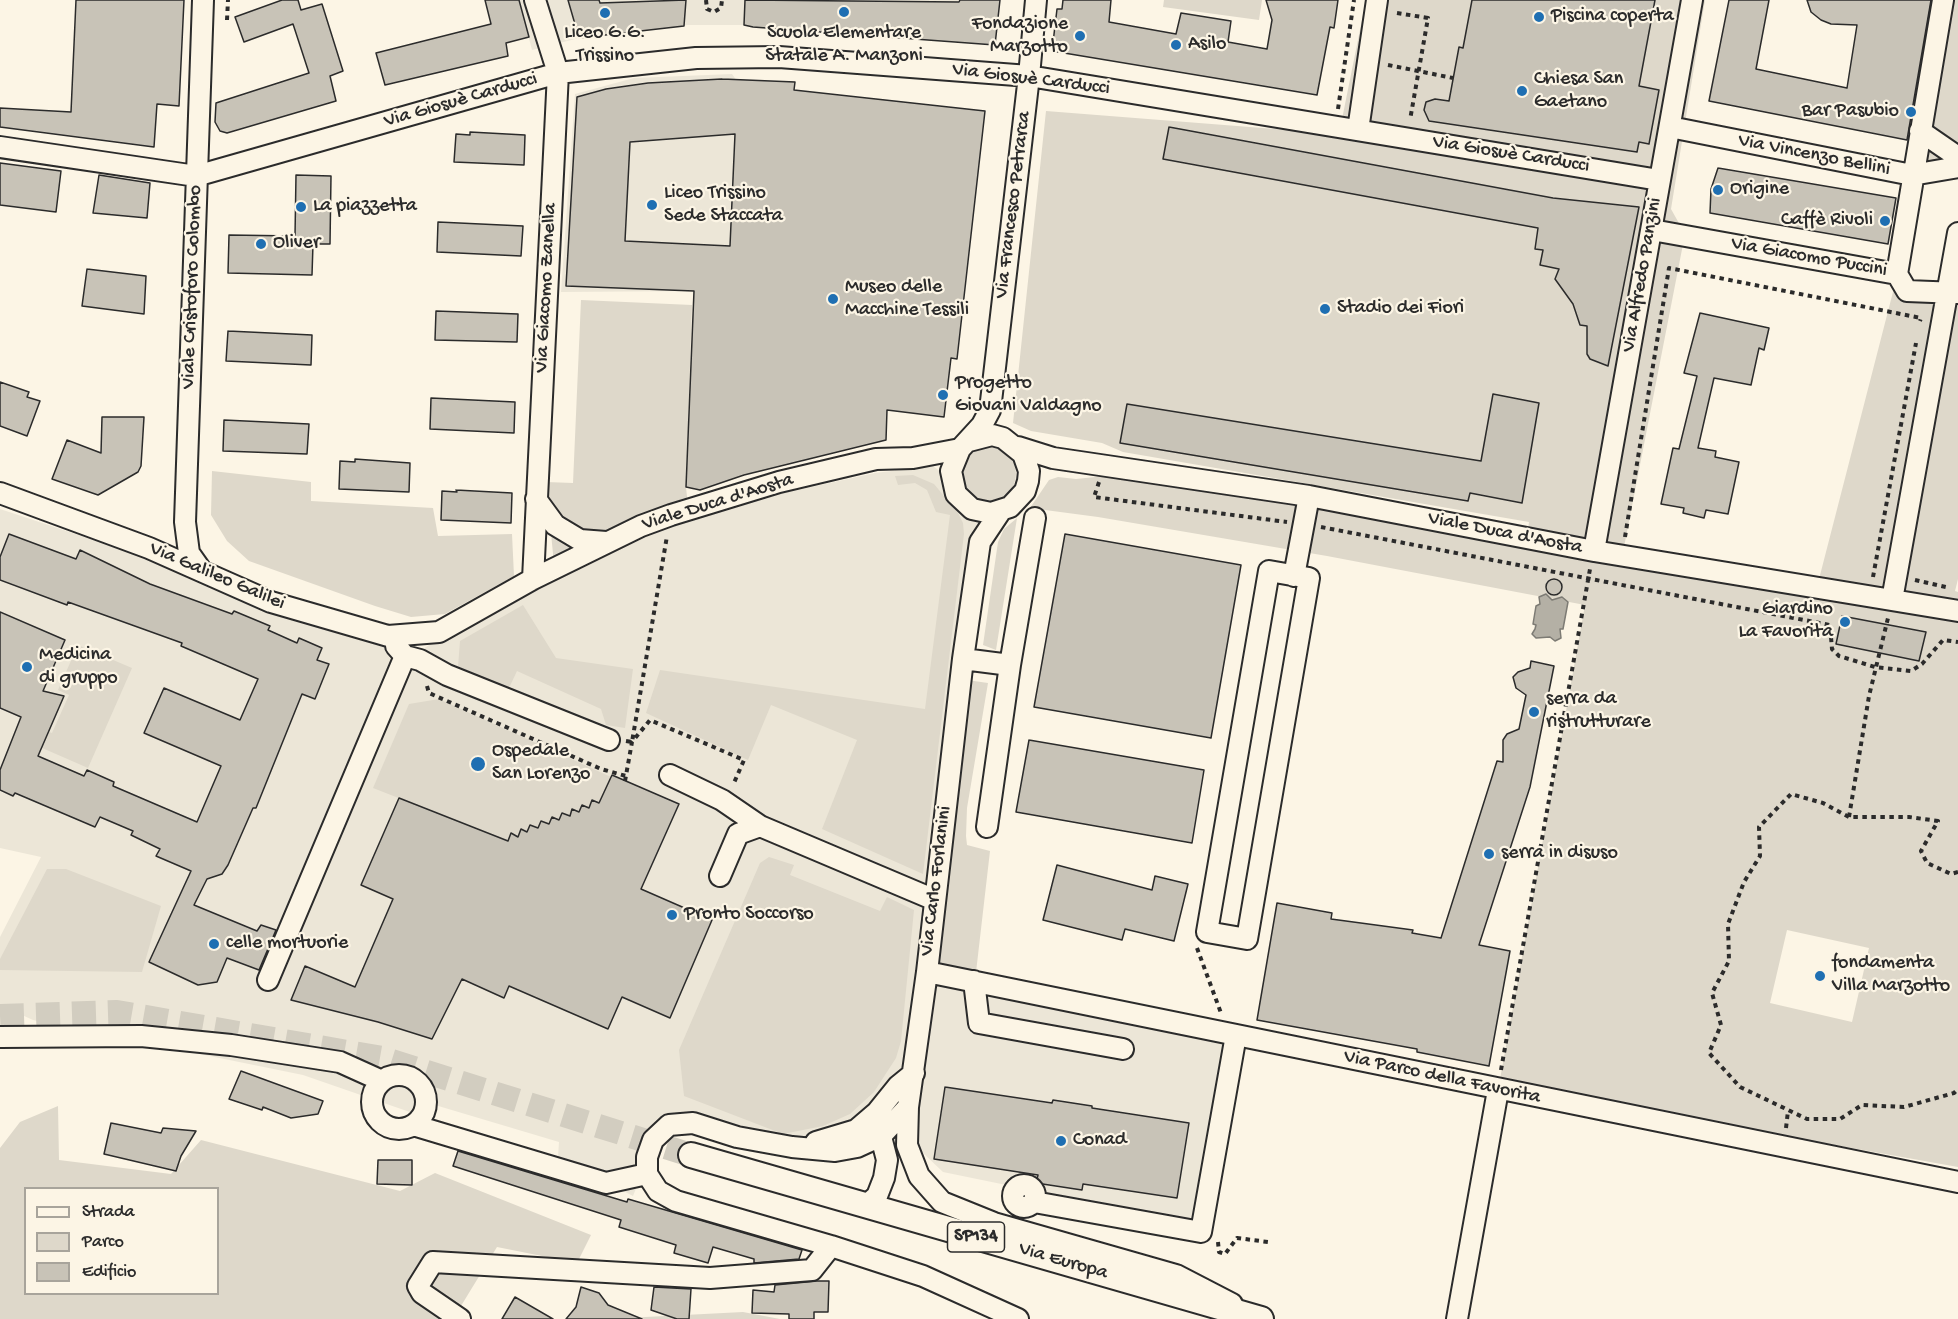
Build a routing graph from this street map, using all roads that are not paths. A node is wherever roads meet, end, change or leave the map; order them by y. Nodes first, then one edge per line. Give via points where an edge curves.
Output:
1 (203, 0) edge
2 (215, 0) edge
3 (535, 0) edge
4 (1036, 0) edge
5 (1377, 0) edge
6 (1692, 0) edge
7 (1944, 0) edge
8 (558, 73) junction
9 (1029, 76) junction
10 (1670, 127) junction
11 (1358, 130) junction
12 (1920, 131) junction
13 (0, 147) edge
14 (1958, 157) edge
15 (1958, 167) edge
16 (1912, 175) junction
17 (196, 176) junction
18 (1659, 180) junction
19 (1652, 230) junction
20 (1958, 233) edge
21 (1897, 274) junction
22 (1952, 294) edge
23 (990, 410) junction
24 (1010, 442) junction
25 (965, 445) junction
26 (913, 458) junction
27 (1053, 459) junction
28 (1028, 481) junction
29 (952, 483) junction
30 (0, 493) edge
31 (1309, 496) junction
32 (536, 499) junction
33 (972, 509) junction
34 (1000, 512) junction
35 (1035, 518) dead end
36 (608, 542) junction
37 (980, 542) junction
38 (1594, 551) junction
39 (201, 570) junction
40 (1294, 576) junction
41 (533, 579) junction
42 (1892, 600) junction
43 (1958, 611) edge
44 (439, 632) joint
45 (388, 636) junction
46 (412, 658) junction
47 (963, 659) junction
48 (1010, 665) junction
49 (609, 740) dead end
50 (670, 775) dead end
51 (760, 826) junction
52 (987, 827) dead end
53 (720, 876) dead end
54 (935, 900) junction
55 (927, 972) junction
56 (268, 980) dead end
57 (974, 981) junction
58 (1236, 1035) junction
59 (0, 1037) edge
60 (1123, 1049) dead end
61 (914, 1073) junction
62 (382, 1081) junction
63 (1499, 1082) junction
64 (908, 1107) junction
65 (874, 1114) junction
66 (413, 1125) junction
67 (881, 1136) junction
68 (792, 1147) junction
69 (691, 1155) tunnel mouth
70 (647, 1174) junction
71 (1958, 1182) edge
72 (1034, 1202) dead end
73 (867, 1205) junction
74 (831, 1245) junction
75 (460, 1319) edge
76 (1018, 1319) edge
77 (1261, 1319) edge
78 (1456, 1319) edge

1 - 2 street
1 - 17 street, Viale Cristoforo Colombo
3 - 8 street, Via Giacomo Zanella
4 - 9 street, Via Francesco Petrarca
5 - 11 street
6 - 10 street, Via Alfredo Panzini
7 - 12 street
8 - 9 street, Via Giosuè Carducci via 696,57 779,57
8 - 17 street, Via Giosuè Carducci
8 - 32 street, Via Giacomo Zanella
9 - 11 street, Via Giosuè Carducci
9 - 23 street, Via Francesco Petrarca
10 - 16 street, Via Vincenzo Bellini
10 - 18 street, Via Alfredo Panzini
11 - 18 street, Via Giosuè Carducci
12 - 14 street
12 - 16 street
13 - 17 street
15 - 16 street, Via Vincenzo Bellini
16 - 21 street
17 - 39 street, Viale Cristoforo Colombo via 185,522 189,554
18 - 19 street, Via Alfredo Panzini
19 - 21 street, Via Giacomo Puccini
19 - 38 street, Via Alfredo Panzini
20 - 22 street
21 - 22 street, Via Giacomo Puccini via 1907,291
22 - 42 street
23 - 24 street
23 - 25 street
24 - 25 street via 992,435
24 - 27 street, Viale Duca d'Aosta
24 - 28 street via 1027,462
25 - 26 street, Viale Duca d'Aosta
25 - 29 street via 954,459
26 - 29 street
26 - 36 street, Viale Duca d'Aosta via 876,459 779,482 671,515
27 - 28 street
27 - 31 street, Viale Duca d'Aosta
28 - 34 street via 1019,500
29 - 33 street via 956,494
30 - 39 street, Via Galileo Galilei
31 - 38 street, Viale Duca d'Aosta
31 - 40 street
32 - 36 street via 555,525 580,540
32 - 41 street, Via Giacomo Zanella
33 - 34 street
33 - 37 street
34 - 37 street
35 - 48 street
36 - 41 street, Viale Duca d'Aosta
37 - 47 street, Via Carlo Forlanini
38 - 42 street, Viale Duca d'Aosta
39 - 45 street, Via Galileo Galilei via 272,602
40 - 40 street via 1269,571 1207,932 1247,939 1309,578
41 - 44 street, Viale Duca d'Aosta
42 - 43 street, Viale Duca d'Aosta
44 - 45 street, Via Galileo Galilei
45 - 46 street
46 - 49 street
46 - 56 street
47 - 48 street
47 - 54 street, Via Carlo Forlanini
48 - 52 street
50 - 51 street via 722,800
51 - 53 street via 738,834
51 - 54 street
54 - 55 street, Via Carlo Forlanini
55 - 57 street, Via Parco della Favorita
55 - 61 street, Via Carlo Forlanini
57 - 58 street, Via Parco della Favorita
57 - 60 street via 979,1023
58 - 63 street, Via Parco della Favorita
58 - 72 street via 1201,1232
59 - 62 street via 141,1036 231,1045 340,1062
61 - 64 street, Via Carlo Forlanini
61 - 65 street
62 - 66 street via 372,1104 379,1120 392,1128
62 - 66 street via 407,1076 421,1086 426,1103
63 - 71 street, Via Parco della Favorita
63 - 78 street
64 - 67 street
64 - 77 street, Via Carlo Forlanini via 907,1145 919,1176 942,1202 994,1223 1176,1275
65 - 67 street
65 - 68 street via 856,1130
66 - 70 street via 606,1183
67 - 68 street via 857,1147 835,1151
67 - 73 street via 886,1160 884,1178 877,1196
68 - 70 street via 737,1137 693,1123 669,1125 654,1140 647,1157
69 - 73 main road, Via Europa / SP134
70 - 74 street via 658,1191 676,1201
73 - 77 main road, Via Europa / SP134
74 - 75 street via 812,1270 710,1278 434,1262 418,1286 422,1293
74 - 76 street via 923,1276

